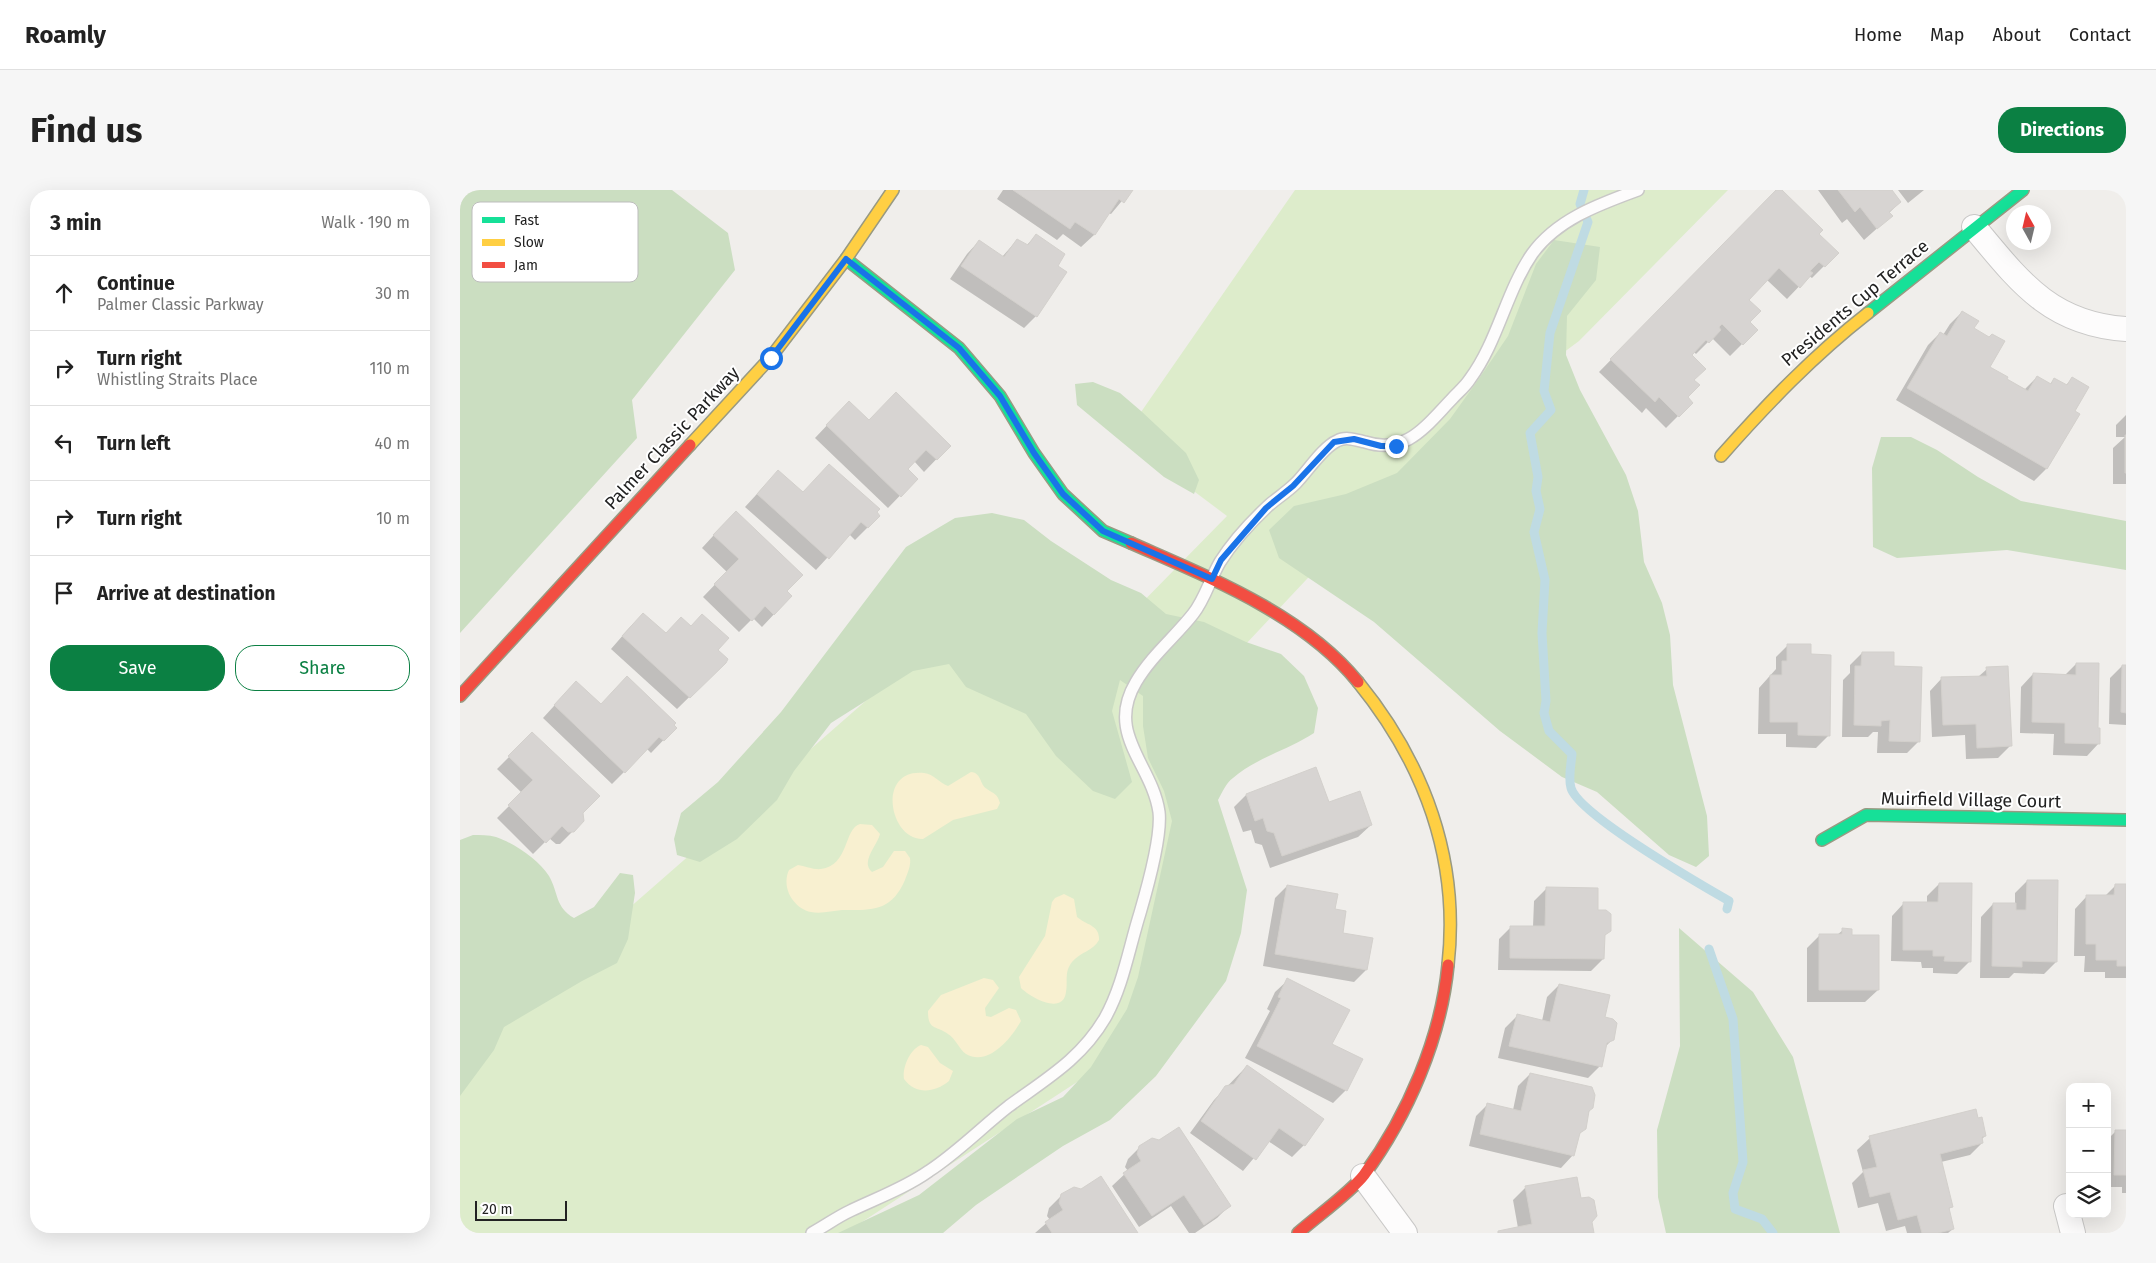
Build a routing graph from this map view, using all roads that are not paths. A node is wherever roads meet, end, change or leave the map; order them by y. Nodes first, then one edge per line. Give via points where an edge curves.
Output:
1 (893, 190) edge
2 (1638, 190) edge
3 (2023, 190) edge
4 (1974, 227) junction
5 (846, 259) junction
6 (2126, 329) edge
7 (1720, 456) dead end
8 (1212, 579) junction
9 (460, 696) edge
10 (2126, 820) edge
11 (1822, 840) dead end
12 (1363, 1176) junction
13 (2069, 1218) edge
14 (812, 1233) edge
15 (1298, 1233) edge
16 (1405, 1233) edge
17 (2073, 1233) edge

1 - 5 street, Palmer Classic Parkway
2 - 8 lane via 1602,203 1562,226 1533,253 1470,380 1432,420 1409,440 1396,446 1354,439 1334,442 1293,486 1266,508 1221,560
3 - 4 street, Presidents Cup Terrace
4 - 6 street via 2020,283 2048,305 2076,318
4 - 7 street, Presidents Cup Terrace via 1832,341 1779,391
5 - 8 street via 959,348 1000,396 1063,494 1103,531
5 - 9 street, Palmer Classic Parkway via 771,358
8 - 12 street via 1317,641 1355,678 1381,710 1408,754 1429,800 1439,837 1448,886 1452,940 1445,997 1429,1055 1402,1113
8 - 14 lane via 1196,612 1147,667 1127,702 1125,722 1128,741 1152,791 1159,813 1158,833 1144,897 1120,982 1107,1015 1079,1054 947,1158 910,1183
10 - 11 street, Muirfield Village Court via 1866,815
12 - 15 street
12 - 16 street
13 - 17 street

